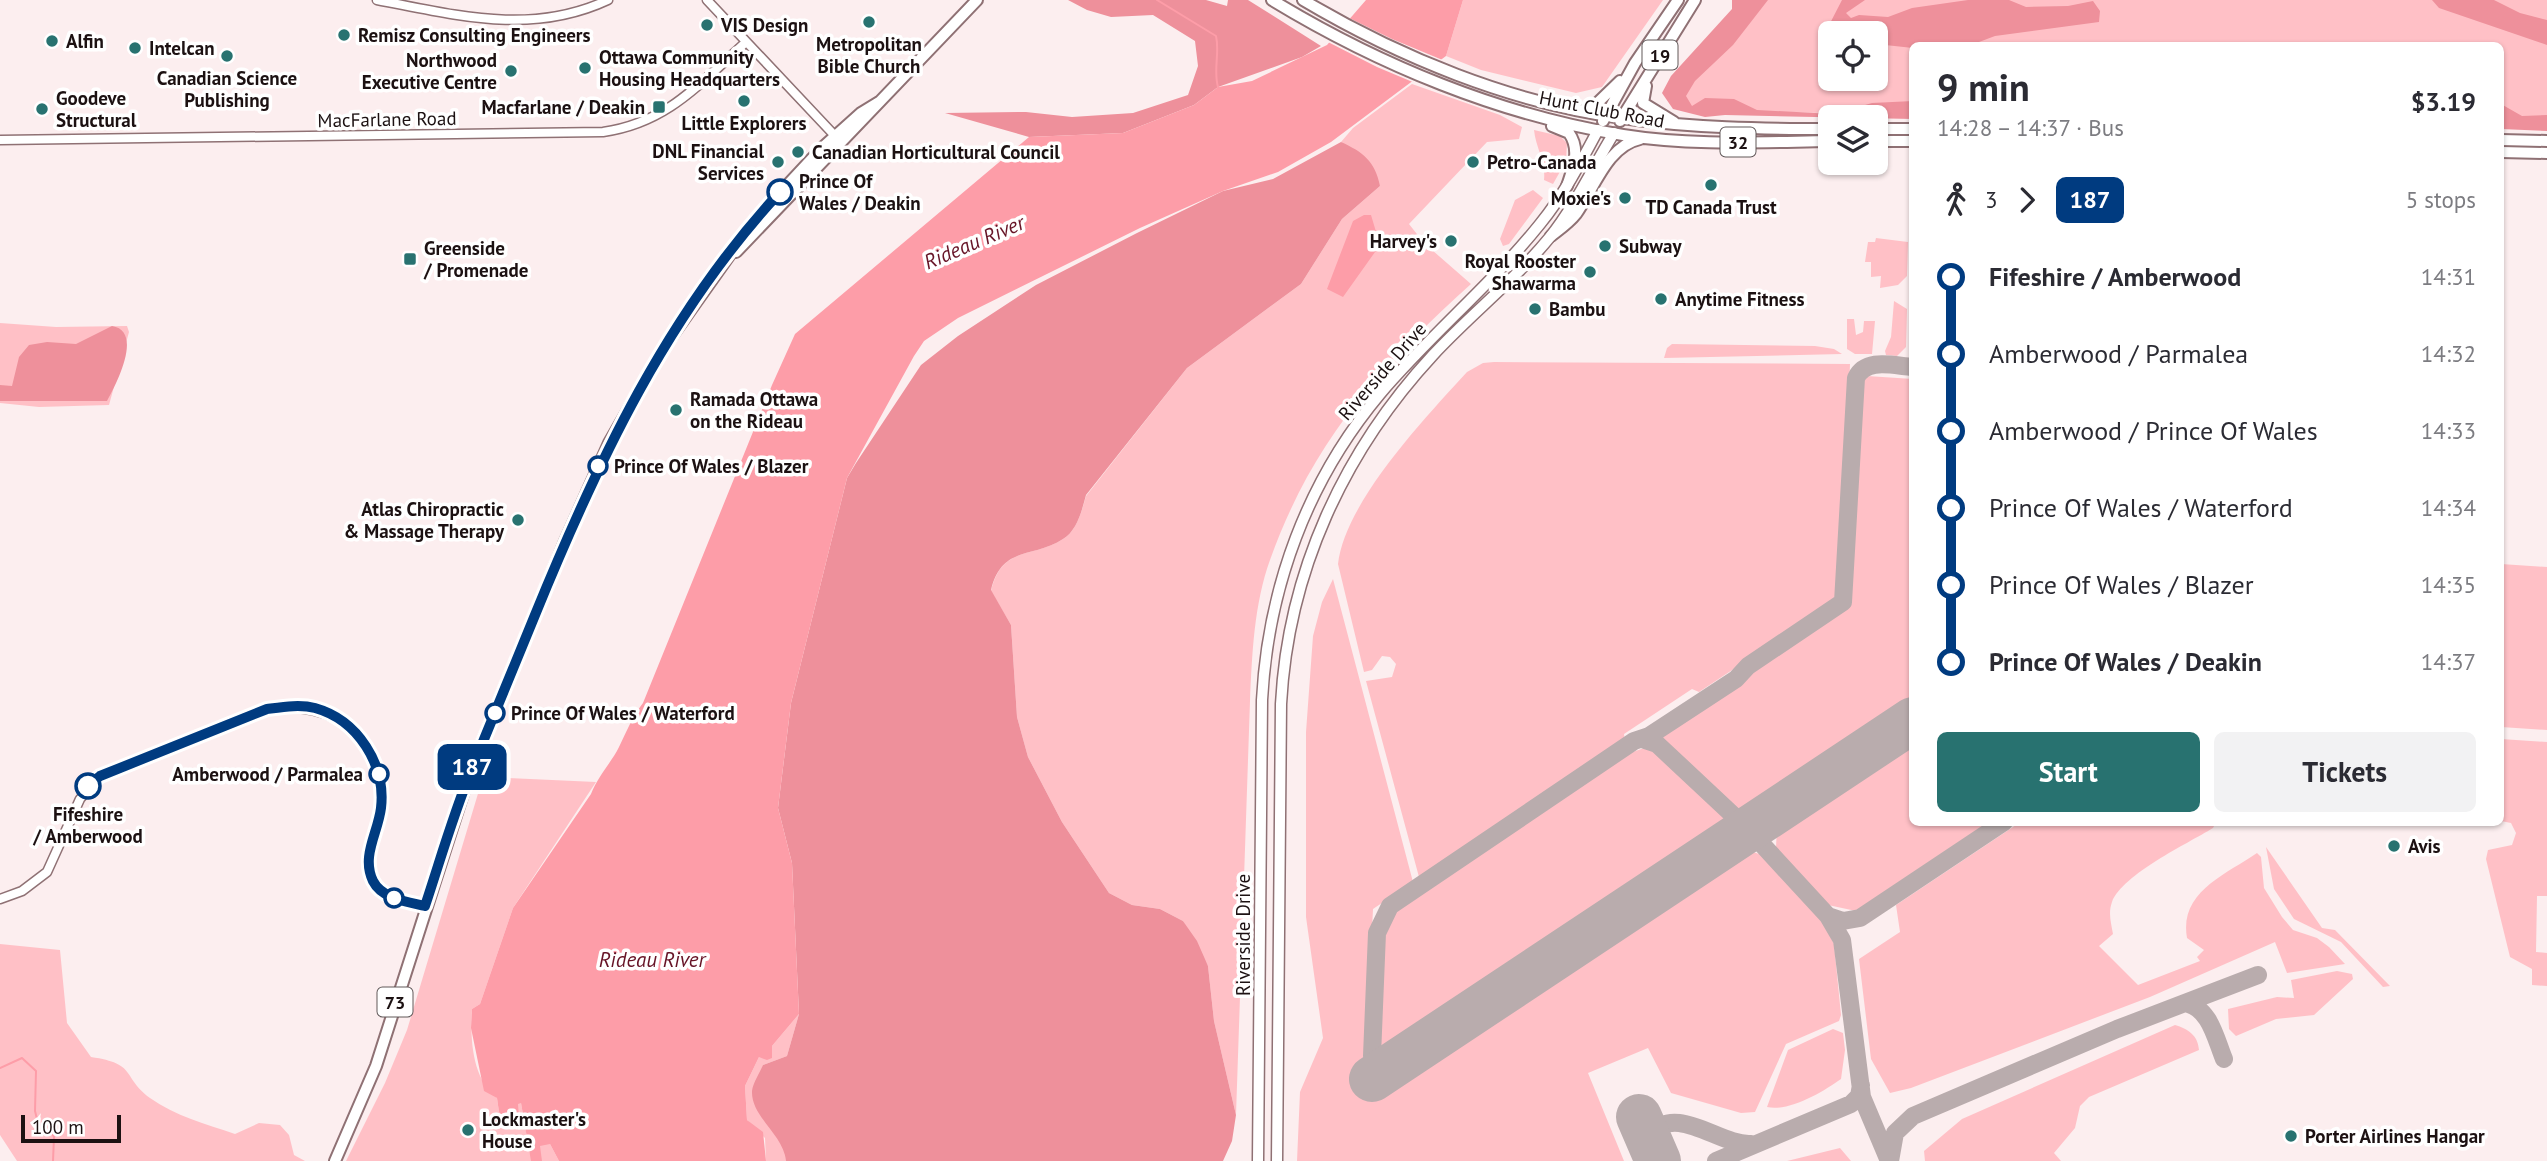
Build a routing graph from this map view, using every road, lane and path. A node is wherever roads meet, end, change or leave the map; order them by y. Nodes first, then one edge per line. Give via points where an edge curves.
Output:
1 (377, 0) edge
2 (608, 0) edge
3 (707, 0) edge
4 (1303, 0) edge
5 (1678, 0) edge
6 (1695, 0) edge
7 (976, 1) edge
8 (1274, 1) edge
9 (745, 43) junction
10 (1636, 63) junction
11 (1654, 66) junction
12 (1588, 112) junction
13 (1528, 113) junction
14 (1606, 116) junction
15 (1622, 118) junction
16 (1680, 125) junction
17 (1818, 129) edge
18 (1888, 129) edge
19 (1909, 129) edge
20 (1598, 130) junction
21 (1614, 133) junction
22 (1646, 137) junction
23 (0, 140) edge
24 (838, 140) junction
25 (2504, 140) edge
26 (1818, 141) edge
27 (1888, 141) edge
28 (1909, 141) edge
29 (2547, 141) edge
30 (2504, 152) edge
31 (2547, 153) edge
32 (1567, 186) junction
33 (1551, 236) junction
34 (1507, 261) junction
35 (1518, 271) junction
36 (0, 899) edge
37 (425, 906) junction
38 (335, 1161) edge
39 (1258, 1161) edge
40 (1277, 1161) edge

1 - 2 street via 516,22 565,15
3 - 9 street
4 - 12 main road, Hunt Club Road / 32 via 1388,44 1494,86
5 - 10 main road, Riverside Drive / 19
6 - 11 main road, Riverside Drive / 19
7 - 24 main road, 73
8 - 13 main road, Hunt Club Road / 32 via 1377,56
9 - 23 street, MacFarlane Road via 653,119 603,132
9 - 24 street
10 - 12 main road
10 - 14 main road, Riverside Drive / 19
11 - 15 main road, Riverside Drive / 19
11 - 16 main road via 1643,103
12 - 14 main road, Hunt Club Road / 32
13 - 20 main road, Hunt Club Road / 32
13 - 32 main road via 1573,137 1576,157
14 - 15 main road, Hunt Club Road / 32
14 - 20 main road, Riverside Drive / 19
15 - 16 main road, Hunt Club Road / 32
15 - 21 main road, Riverside Drive / 19
16 - 17 main road, Hunt Club Road / 32
18 - 19 main road
20 - 21 main road, Hunt Club Road / 32
20 - 32 main road, Riverside Drive / 19
21 - 22 main road, Hunt Club Road / 32
21 - 33 main road, Riverside Drive / 19
22 - 26 main road, Hunt Club Road / 32
22 - 33 main road via 1617,150 1576,214
24 - 37 main road, 73 via 724,263 644,378 604,454 470,772
25 - 29 main road
27 - 28 main road
30 - 31 main road
32 - 34 main road, Riverside Drive / 19
33 - 35 main road, Riverside Drive / 19
34 - 35 main road
34 - 39 main road, Riverside Drive / 19 via 1395,377 1355,427 1310,501 1279,589 1268,638 1262,701
35 - 40 main road, Riverside Drive / 19 via 1427,361 1364,446 1322,524 1297,594 1281,704
36 - 37 street via 22,891 47,872 80,799 100,776 267,709 285,706 329,714 365,744 381,788 381,811 369,855 374,885 396,899
37 - 38 main road, 73 via 376,1066

